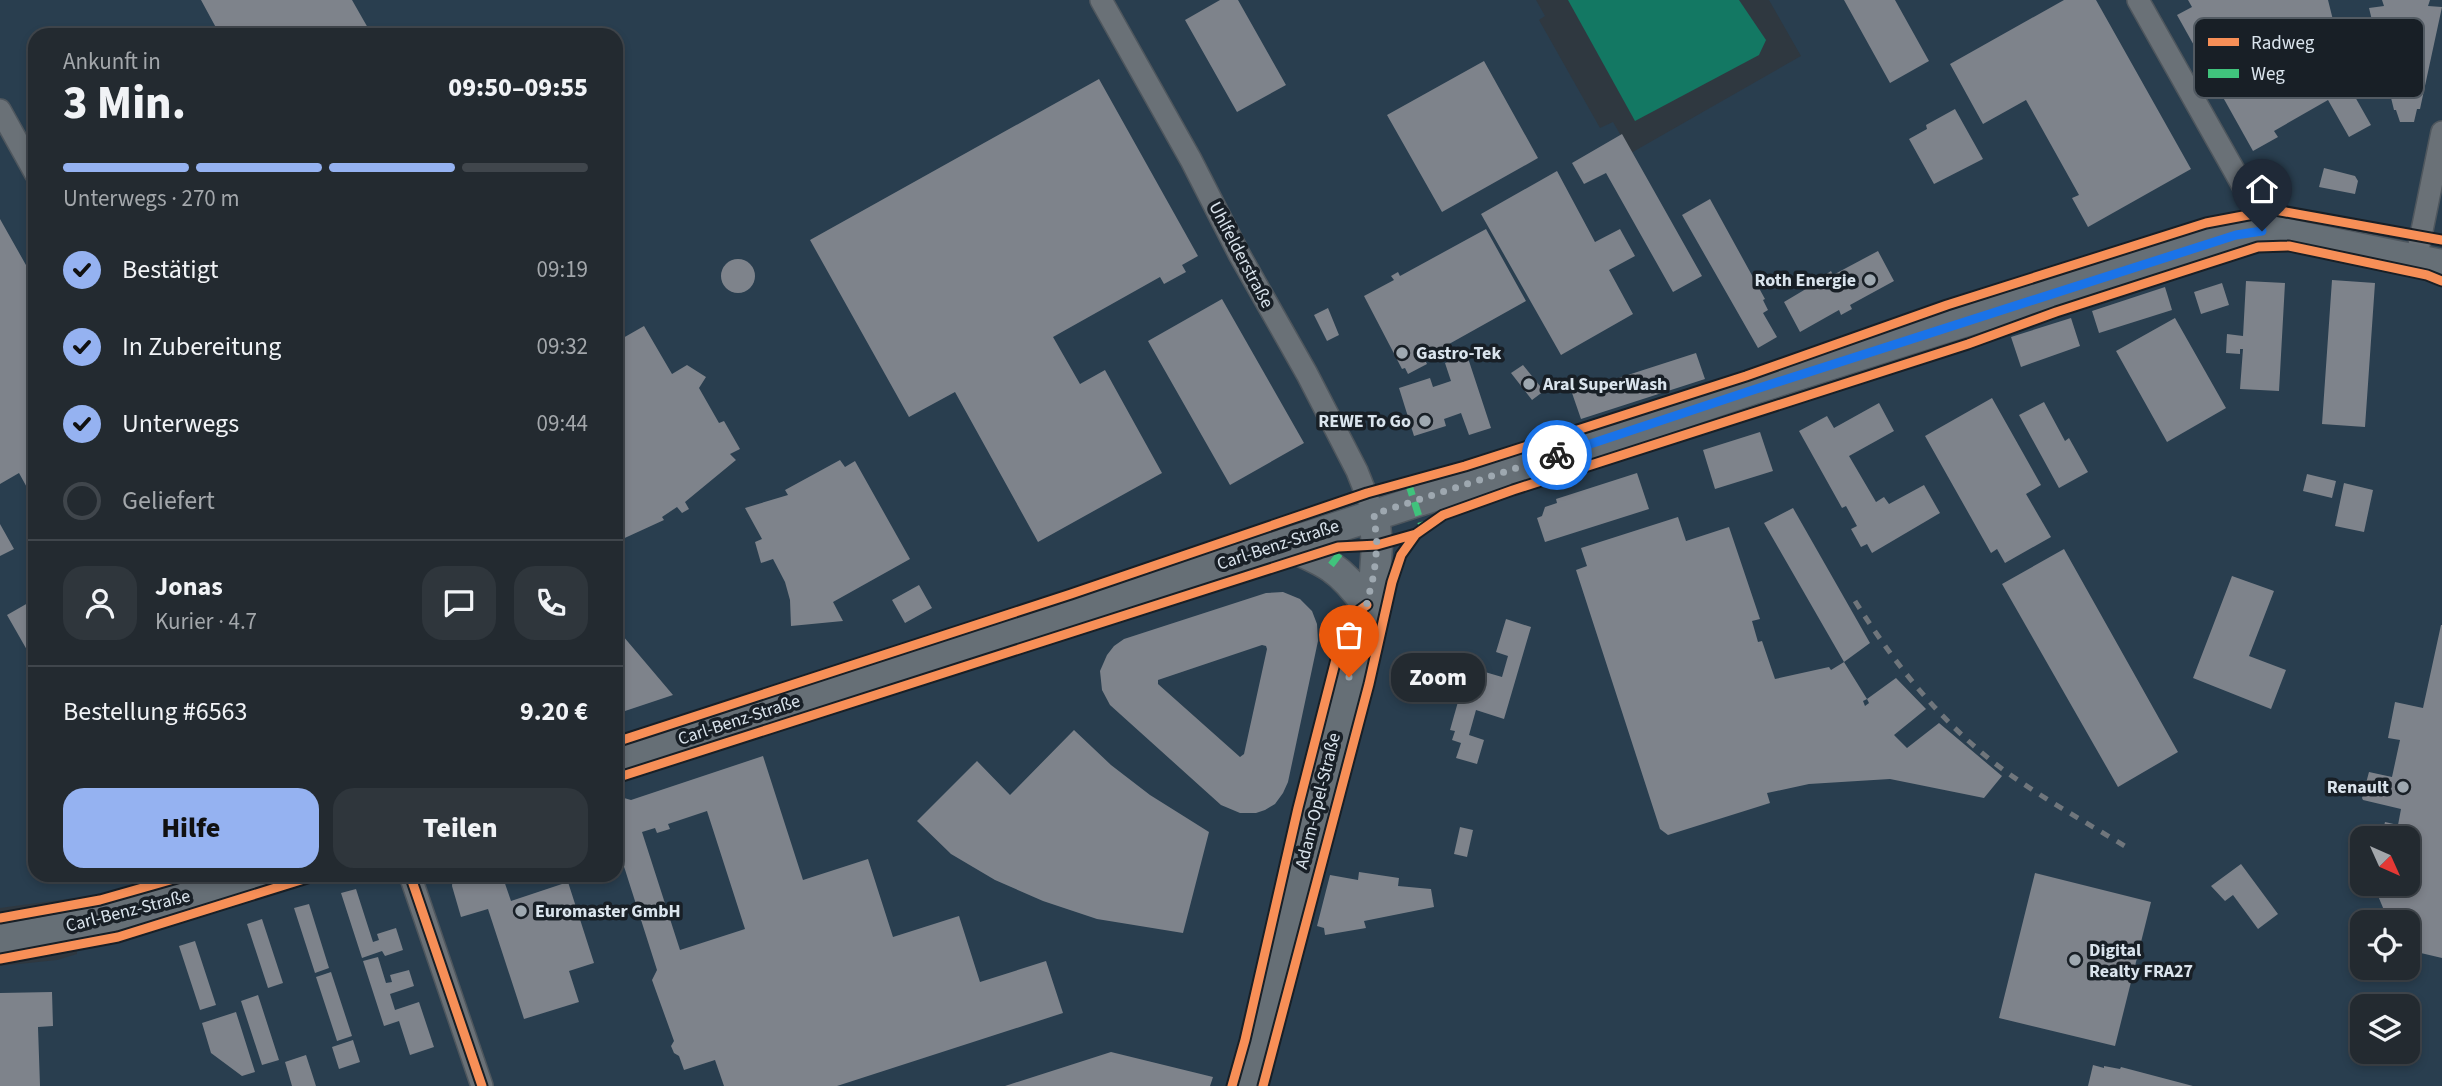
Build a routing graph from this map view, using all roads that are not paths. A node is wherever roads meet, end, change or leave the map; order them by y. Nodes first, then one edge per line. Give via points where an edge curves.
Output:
1 (1101, 0) edge
2 (2138, 0) edge
3 (0, 110) edge
4 (2442, 132) edge
5 (28, 160) edge
6 (2262, 231) junction
7 (2429, 262) edge
8 (1374, 514) junction
9 (1284, 544) junction
10 (1367, 605) junction
11 (623, 758) edge
12 (234, 882) edge
13 (412, 882) edge
14 (0, 939) edge
15 (482, 1086) edge
16 (1247, 1086) edge

1 - 8 street, Uhlfelderstraße via 1307,374
2 - 6 street via 2248,195
3 - 5 street
4 - 7 street
6 - 7 main road
6 - 8 main road, Carl-Benz-Straße via 2236,235
8 - 9 main road, Carl-Benz-Straße
8 - 10 main road, Adam-Opel-Straße via 1376,559
9 - 10 main road via 1331,565
9 - 11 main road, Carl-Benz-Straße
10 - 16 main road, Adam-Opel-Straße
12 - 14 main road, Carl-Benz-Straße via 102,921
13 - 15 street

